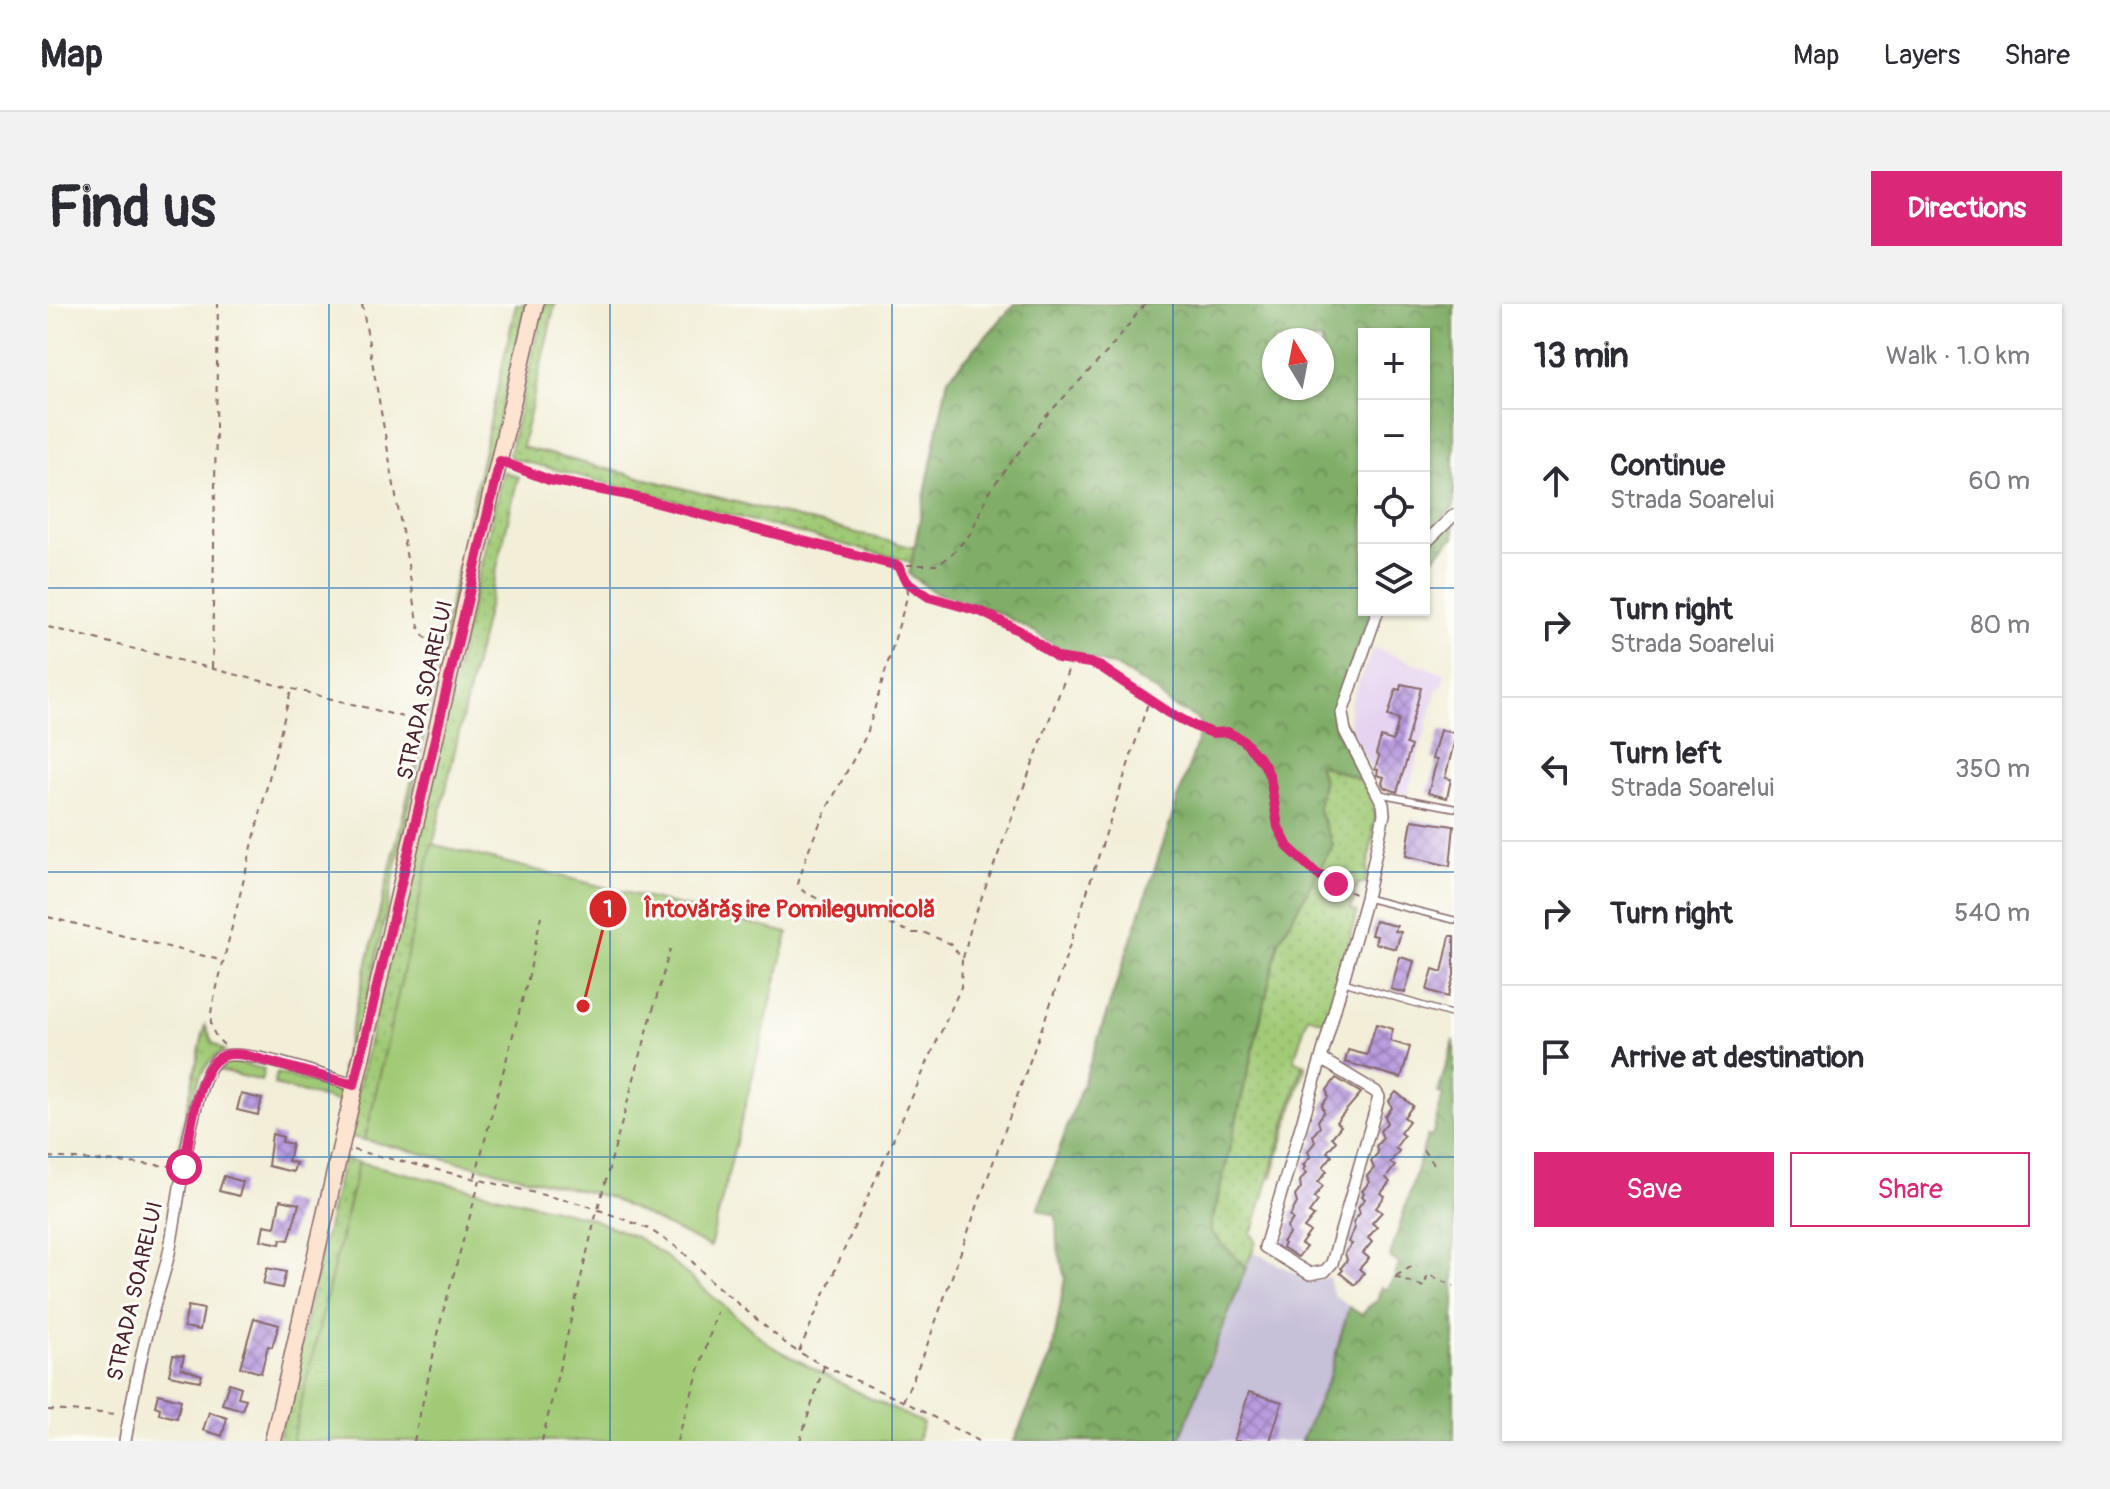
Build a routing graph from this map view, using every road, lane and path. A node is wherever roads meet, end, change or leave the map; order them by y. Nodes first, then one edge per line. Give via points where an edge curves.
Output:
1 (218, 304) edge
2 (362, 304) edge
3 (535, 304) edge
4 (1145, 304) edge
5 (500, 461) junction
6 (1454, 515) edge
7 (1430, 538) edge
8 (898, 566) junction
9 (907, 582) junction
10 (1376, 616) edge
11 (48, 627) edge
12 (453, 660) junction
13 (1072, 660) junction
14 (212, 670) junction
15 (291, 690) junction
16 (1149, 700) junction
17 (437, 726) junction
18 (1378, 794) junction
19 (1454, 808) edge
20 (1366, 898) junction
21 (541, 916) dead end
22 (48, 917) edge
23 (1454, 920) edge
24 (670, 949) dead end
25 (962, 959) junction
26 (222, 960) junction
27 (1343, 982) junction
28 (1454, 1015) edge
29 (234, 1053) junction
30 (1321, 1059) junction
31 (354, 1085) junction
32 (340, 1147) junction
33 (1423, 1150) dead end
34 (48, 1157) edge
35 (184, 1167) junction
36 (1436, 1167) dead end
37 (474, 1178) junction
38 (480, 1180) junction
39 (598, 1209) junction
40 (1417, 1266) dead end
41 (1454, 1286) edge
42 (717, 1312) dead end
43 (799, 1351) junction
44 (824, 1366) junction
45 (903, 1401) junction
46 (48, 1410) edge
47 (129, 1414) junction
48 (125, 1441) edge
49 (273, 1441) edge
50 (414, 1441) edge
51 (542, 1441) edge
52 (677, 1441) edge
53 (800, 1441) edge
54 (978, 1441) edge

1 - 14 path
2 - 12 path via 419,627
3 - 5 street, STRADA SOARELUI
4 - 8 path via 1011,460 988,493 971,533 950,556 929,567
5 - 8 path via 549,480 623,494
5 - 12 street, STRADA SOARELUI
6 - 7 street
8 - 9 path
9 - 13 path via 941,602 982,612 1058,658
9 - 25 path via 908,594 867,734 825,812 798,884 841,911 951,944
10 - 18 street via 1342,713 1345,731
11 - 14 path
12 - 17 street, STRADA SOARELUI
13 - 16 path via 1101,667
13 - 25 path
14 - 15 path
15 - 17 path
15 - 26 path
16 - 20 path via 1194,726 1228,732 1244,741 1270,777 1278,827 1288,847 1317,874
16 - 45 path via 1048,1012
17 - 31 street, STRADA SOARELUI
18 - 19 lane
18 - 20 street via 1384,814
20 - 23 lane
20 - 27 street
21 - 37 path
22 - 26 path
24 - 39 path
25 - 43 path via 961,987
26 - 29 path via 210,1021 212,1033
27 - 28 lane
27 - 30 street
29 - 31 street
29 - 35 street, STRADA SOARELUI via 207,1071
30 - 30 street via 1379,1097 1332,1263 1325,1271 1310,1274 1265,1247
31 - 32 street, STRADA SOARELUI
32 - 37 path
32 - 49 street, STRADA SOARELUI
33 - 36 path
34 - 35 path
35 - 47 street, STRADA SOARELUI via 169,1256
37 - 38 path
38 - 39 path
38 - 50 path
39 - 43 path via 649,1229 681,1250 712,1282
39 - 51 path
40 - 41 path via 1395,1277 1424,1287 1428,1274
42 - 52 path
43 - 44 path
44 - 45 path
44 - 53 path
45 - 54 path
46 - 47 path
47 - 48 street, STRADA SOARELUI

